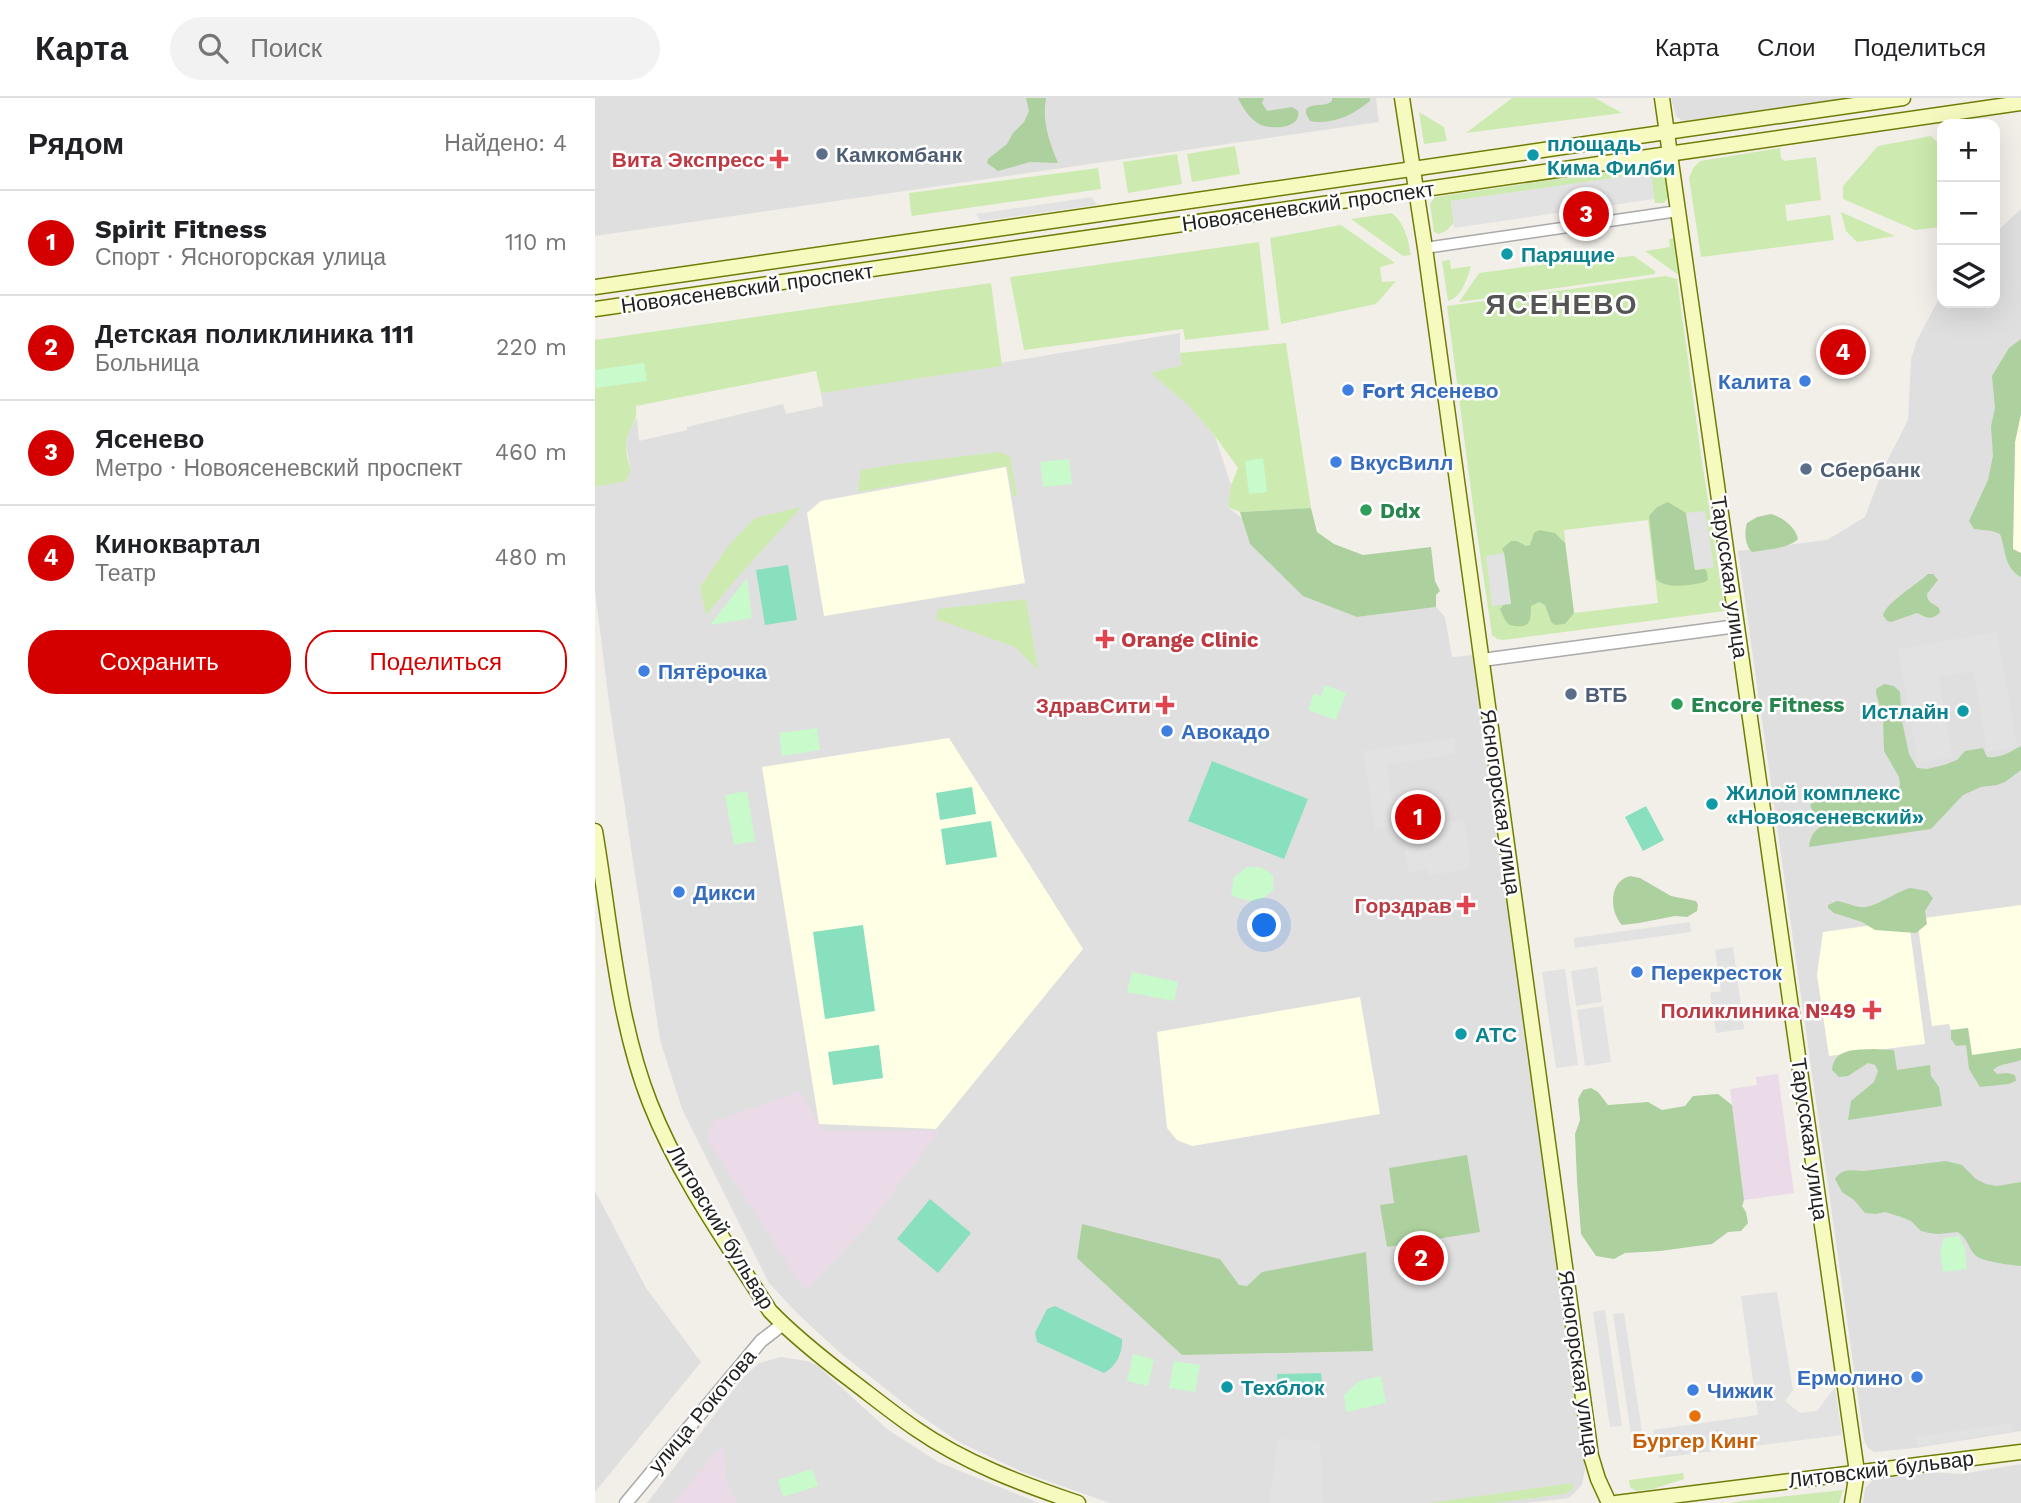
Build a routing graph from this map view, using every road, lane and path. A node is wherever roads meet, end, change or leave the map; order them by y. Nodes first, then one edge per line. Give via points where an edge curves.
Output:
1 (1402, 98) edge
2 (1662, 98) edge
3 (1903, 98) edge
4 (2021, 103) edge
5 (1667, 132) junction
6 (1670, 153) junction
7 (1413, 169) junction
8 (1416, 190) junction
9 (1678, 211) junction
10 (1425, 248) junction
11 (595, 286) edge
12 (595, 309) edge
13 (1737, 626) junction
14 (1482, 660) junction
15 (595, 831) edge
16 (783, 1324) junction
17 (2021, 1452) edge
18 (1857, 1472) junction
19 (626, 1503) edge
20 (1078, 1503) edge
21 (1609, 1503) edge
22 (1616, 1503) edge
23 (1852, 1503) edge

1 - 7 main road, Ясногорская улица
2 - 5 main road, Тарусская улица
3 - 5 main road, Новоясеневский проспект
4 - 6 main road, Новоясеневский проспект
5 - 6 main road, Тарусская улица
5 - 7 main road, Новоясеневский проспект
6 - 8 main road, Новоясеневский проспект
6 - 9 main road, Тарусская улица
7 - 8 main road, Ясногорская улица
7 - 11 main road, Новоясеневский проспект
8 - 10 main road, Ясногорская улица
8 - 12 main road, Новоясеневский проспект
9 - 10 street
9 - 13 main road, Тарусская улица
10 - 14 main road, Ясногорская улица
13 - 14 street
13 - 18 main road, Тарусская улица
14 - 21 main road, Ясногорская улица via 1591,1456
15 - 16 main road, Литовский бульвар via 627,1029 649,1102 689,1182 770,1311
16 - 19 street, улица Рокотова via 761,1341
16 - 20 main road, Литовский бульвар via 918,1430 1025,1485
17 - 18 main road, Литовский бульвар
18 - 22 main road, Литовский бульвар
18 - 23 main road, Тарусская улица

